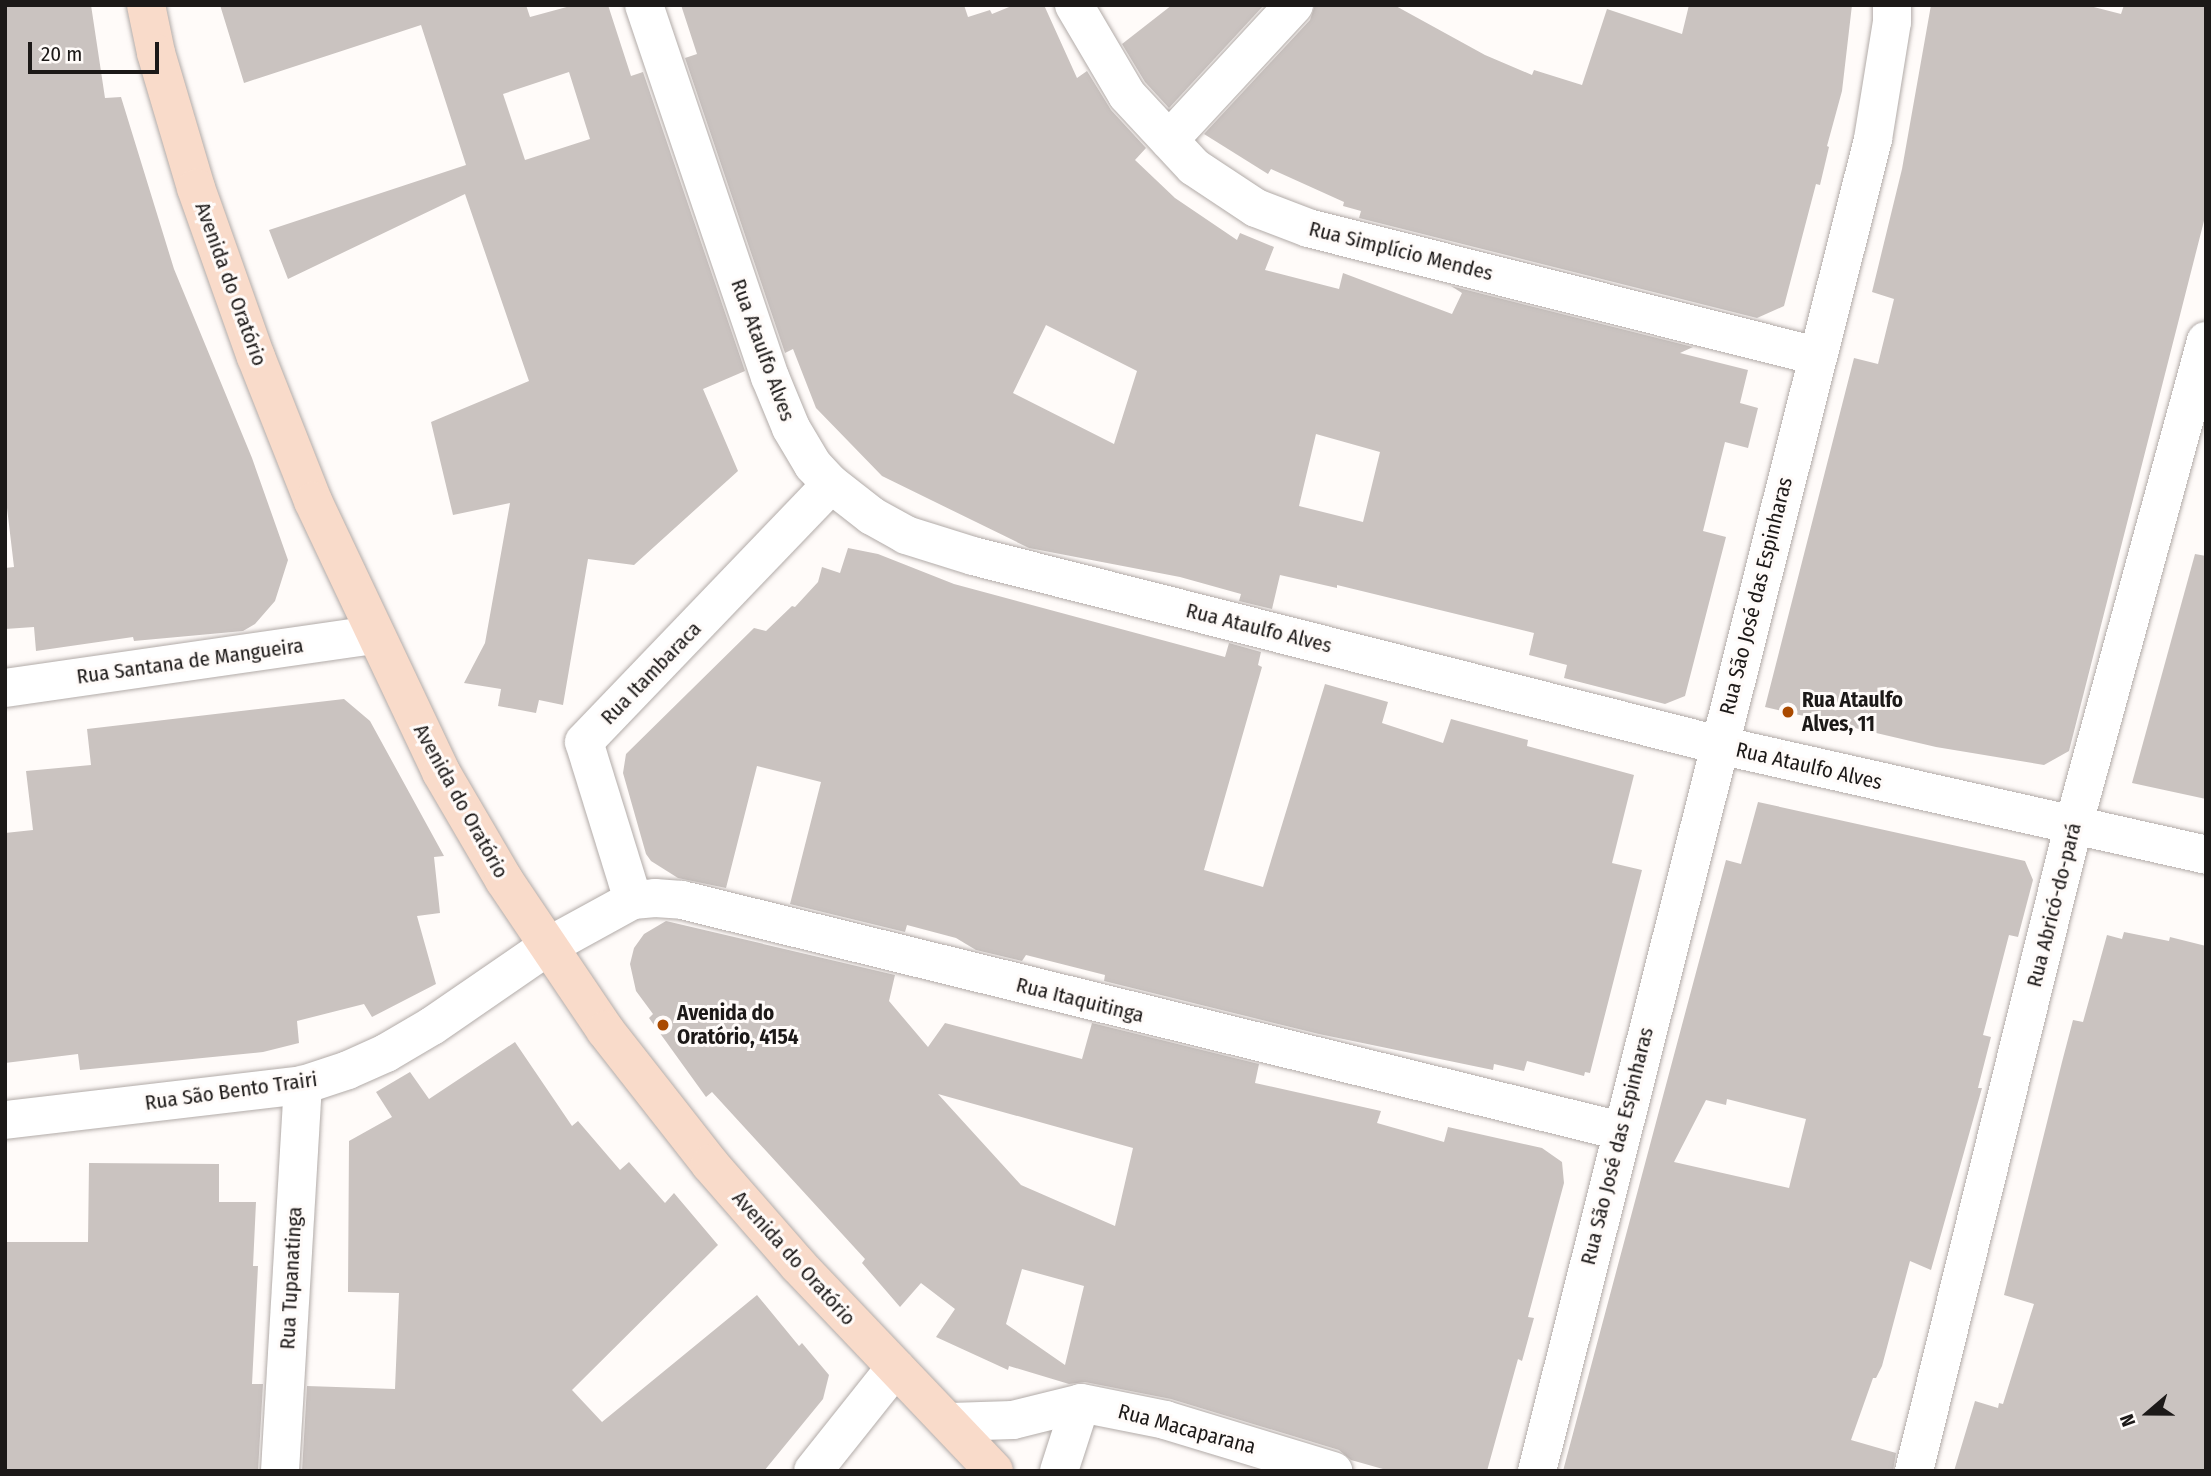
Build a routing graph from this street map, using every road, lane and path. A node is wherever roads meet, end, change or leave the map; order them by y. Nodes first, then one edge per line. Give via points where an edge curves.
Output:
1 (146, 5) edge
2 (644, 5) edge
3 (1074, 5) edge
4 (1294, 5) edge
5 (1892, 5) edge
6 (1169, 140) junction
7 (2206, 341) edge
8 (1816, 356) junction
9 (831, 484) junction
10 (374, 635) junction
11 (5, 688) edge
12 (1719, 745) junction
13 (2073, 827) junction
14 (2206, 855) edge
15 (633, 900) junction
16 (547, 947) junction
17 (303, 1085) junction
18 (5, 1120) edge
19 (1621, 1131) junction
20 (895, 1368) junction
21 (1081, 1403) junction
22 (950, 1422) junction
23 (280, 1471) edge
24 (813, 1471) edge
25 (994, 1471) edge
26 (1059, 1471) edge
27 (1333, 1471) edge
28 (1537, 1471) edge
29 (1914, 1471) edge

1 - 10 main road, Avenida do Oratório via 196,188 256,357 313,501
2 - 9 street, Rua Ataulfo Alves via 770,377 791,428 813,465
3 - 6 street, Rua Simplício Mendes via 1127,95
4 - 6 street
5 - 8 street, Rua São José das Espinharas via 1873,139
6 - 8 street, Rua Simplício Mendes via 1194,167 1256,208 1308,228
7 - 13 street, Rua Abricó-do-pará
8 - 12 street, Rua São José das Espinharas
9 - 12 street, Rua Ataulfo Alves via 906,535 973,556
9 - 15 street, Rua Itambaraca via 584,743
10 - 11 street, Rua Santana de Mangueira
10 - 16 main road, Avenida do Oratório via 441,772
12 - 13 street, Rua Ataulfo Alves
12 - 19 street, Rua São José das Espinharas
13 - 14 street, Rua Ataulfo Alves
13 - 29 street, Rua Abricó-do-pará
15 - 16 street, Rua Itaquitinga
15 - 19 street, Rua Itaquitinga via 682,900
16 - 17 street, Rua São Bento Trairi via 386,1053
16 - 20 main road, Avenida do Oratório via 710,1164
17 - 18 street, Rua São Bento Trairi
17 - 23 street, Rua Tupanatinga
19 - 28 street, Rua São José das Espinharas
20 - 22 main road, Avenida do Oratório
20 - 24 street
21 - 22 street, Rua Macaparana via 1013,1420
21 - 26 street
21 - 27 street, Rua Macaparana via 1165,1420
22 - 25 main road, Avenida do Oratório

